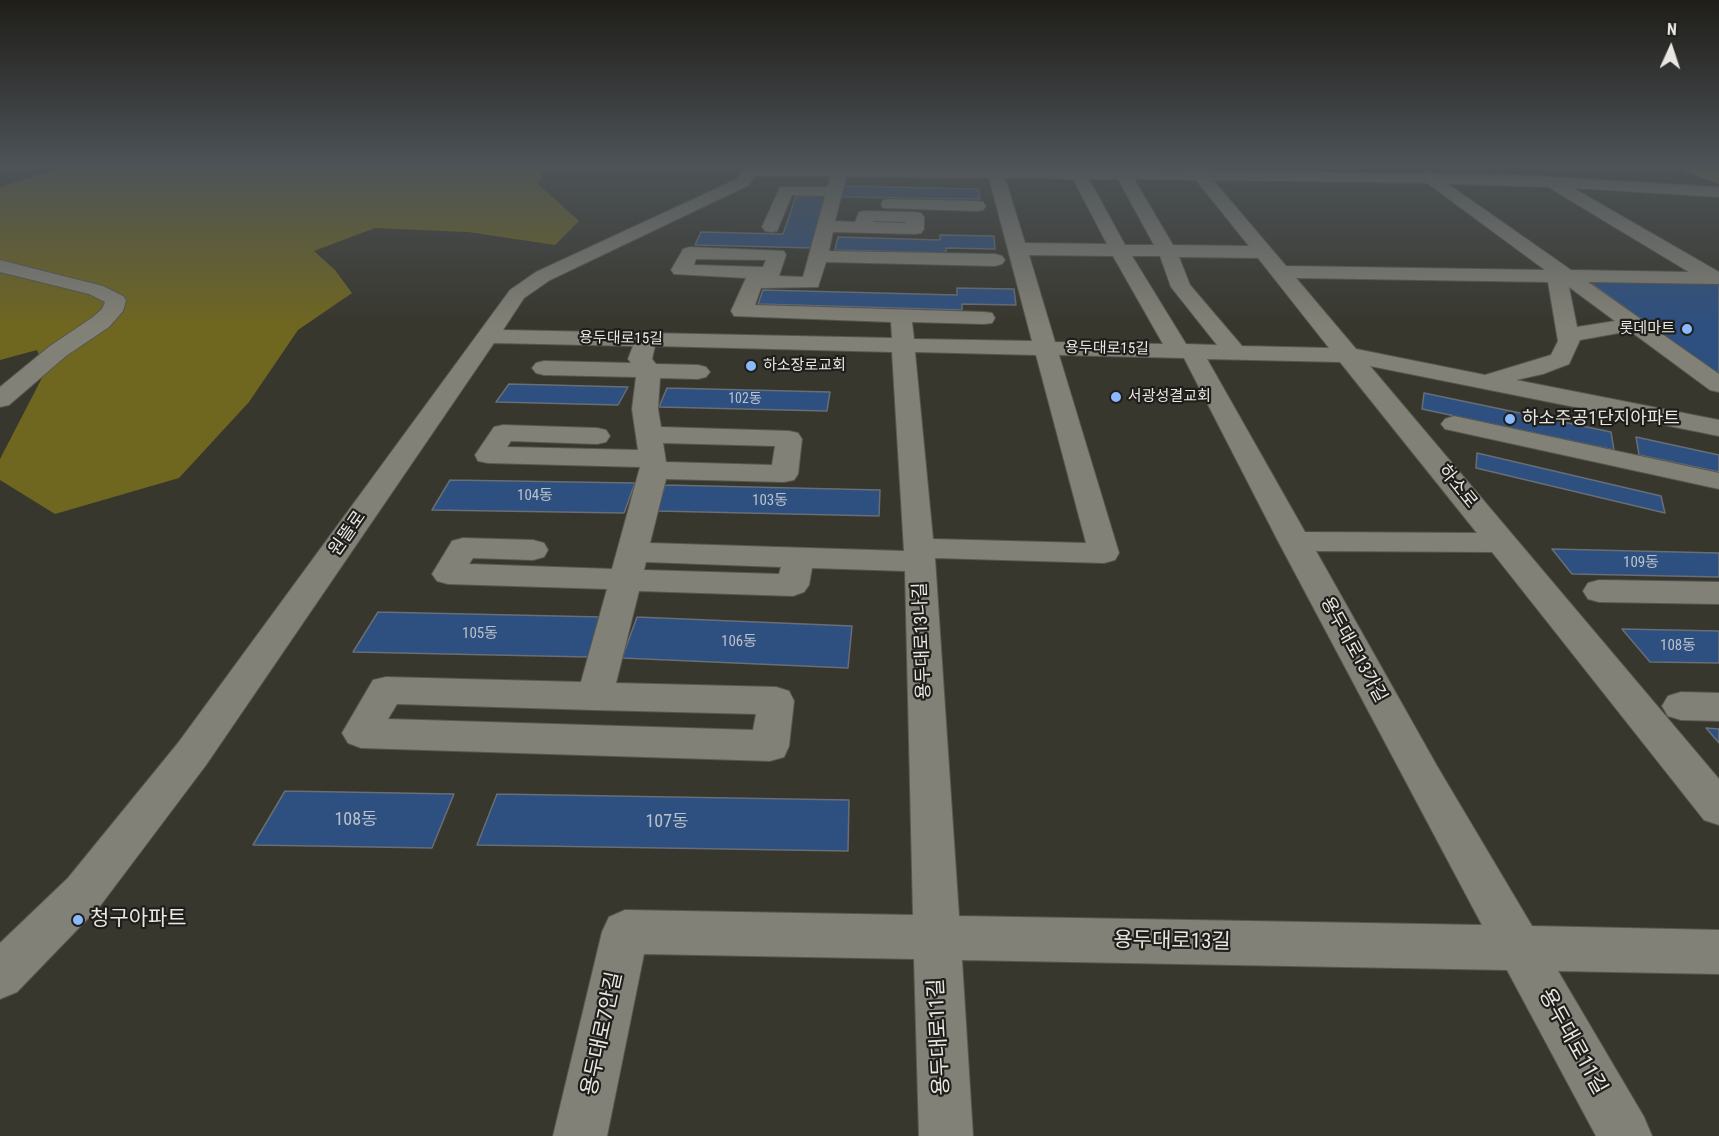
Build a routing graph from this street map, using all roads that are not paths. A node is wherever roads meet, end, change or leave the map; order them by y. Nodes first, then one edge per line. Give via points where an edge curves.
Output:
1 (662, 220) edge
2 (773, 220) edge
3 (827, 220) edge
4 (1010, 220) edge
5 (1103, 220) edge
6 (1149, 220) edge
7 (1238, 220) edge
8 (1511, 220) edge
9 (1616, 220) edge
10 (771, 226) dead end
11 (825, 226) junction
12 (863, 227) dead end
13 (1018, 249) junction
14 (1119, 250) junction
15 (1167, 251) junction
16 (1265, 252) junction
17 (995, 260) dead end
18 (0, 266) edge
19 (773, 266) dead end
20 (816, 266) junction
21 (1282, 272) junction
22 (837, 276) dead end
23 (1561, 276) junction
24 (1716, 278) edge
25 (984, 318) dead end
26 (1634, 324) junction
27 (902, 330) junction
28 (1568, 335) junction
29 (488, 336) junction
30 (646, 339) junction
31 (1046, 348) junction
32 (1185, 350) junction
33 (1235, 352) junction
34 (1350, 355) junction
35 (544, 368) dead end
36 (649, 370) junction
37 (698, 372) dead end
38 (1480, 381) junction
39 (1719, 385) edge
40 (0, 400) edge
41 (1454, 424) dead end
42 (1719, 428) edge
43 (597, 436) dead end
44 (652, 454) junction
45 (1719, 481) edge
46 (1293, 541) junction
47 (1503, 543) junction
48 (533, 550) dead end
49 (919, 555) junction
50 (629, 566) junction
51 (1599, 591) dead end
52 (1719, 593) edge
53 (595, 696) junction
54 (1681, 706) dead end
55 (1719, 707) edge
56 (1719, 807) edge
57 (625, 932) joint
58 (935, 938) junction
59 (1519, 948) junction
60 (1719, 952) edge
61 (0, 976) edge
62 (580, 1136) edge
63 (946, 1136) edge
64 (1625, 1136) edge

1 - 29 street, 원뜰로 via 543,276 517,294
2 - 10 street
3 - 11 street
4 - 13 street
5 - 14 street, 용두대로13가길
6 - 15 street
7 - 16 street, 하소로
8 - 23 street
9 - 24 street
11 - 12 street
11 - 20 street
13 - 14 street
13 - 31 street
14 - 15 street
14 - 32 street, 용두대로13가길
15 - 16 street
15 - 33 street via 1181,287
16 - 21 street, 하소로
17 - 20 street
18 - 40 street via 96,290 116,300 100,322 57,351
19 - 20 street
20 - 22 street
20 - 27 street via 811,283 753,282 742,311
21 - 23 street
21 - 34 street, 하소로
23 - 24 street
23 - 26 street
23 - 28 street
25 - 27 street
26 - 28 street
26 - 39 street
27 - 30 street, 용두대로15길
27 - 31 street, 용두대로15길
27 - 49 street, 용두대로13나길
28 - 38 street via 1561,359
29 - 30 street, 용두대로15길
29 - 61 street, 원뜰로 via 192,754 84,892
30 - 36 street via 640,359
31 - 32 street, 용두대로15길
31 - 49 street via 1104,553
32 - 33 street, 용두대로15길
32 - 46 street, 용두대로13가길
33 - 34 street, 용두대로15길
34 - 38 street, 용두대로15길
34 - 47 street, 하소로
35 - 36 street
36 - 37 street
36 - 44 street via 645,409
38 - 42 street, 용두대로15길
41 - 45 street
43 - 44 street via 503,433 488,455
44 - 50 street
46 - 47 street
46 - 59 street, 용두대로13가길
47 - 56 street, 하소로
48 - 50 street via 463,548 448,574
49 - 50 street via 798,558 793,585
49 - 58 street, 용두대로13나길
50 - 53 street
51 - 52 street
53 - 53 street via 776,701 770,746 360,733 386,690
54 - 55 street
57 - 58 street, 용두대로13길
57 - 62 street, 용두대로7안길
58 - 59 street, 용두대로13길
58 - 63 street, 용두대로11길
59 - 60 street, 용두대로13길
59 - 64 street, 용두대로11길

